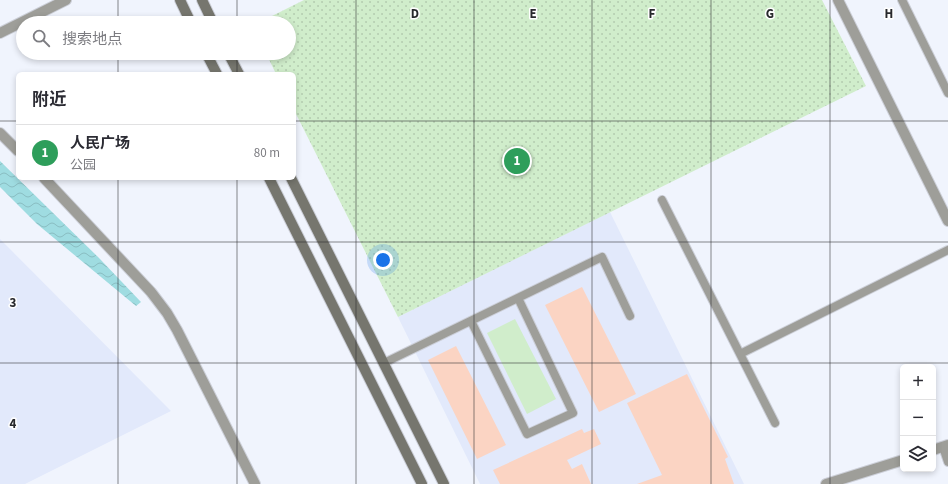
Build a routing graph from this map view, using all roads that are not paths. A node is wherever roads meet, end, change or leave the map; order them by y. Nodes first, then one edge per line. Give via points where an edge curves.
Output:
1 (66, 0) edge
2 (180, 0) edge
3 (202, 0) edge
4 (838, 0) edge
5 (902, 0) edge
6 (34, 16) edge
7 (188, 16) edge
8 (210, 16) edge
9 (16, 25) edge
10 (0, 33) edge
11 (210, 60) edge
12 (232, 60) edge
13 (216, 72) edge
14 (238, 72) edge
15 (948, 93) edge
16 (0, 133) edge
17 (16, 149) edge
18 (46, 180) edge
19 (270, 180) edge
20 (292, 180) edge
21 (662, 200) dead end
22 (948, 221) edge
23 (948, 250) edge
24 (518, 298) junction
25 (630, 316) dead end
26 (471, 321) junction
27 (740, 354) junction
28 (384, 363) junction
29 (775, 423) dead end
30 (941, 448) edge
31 (900, 461) edge
32 (948, 462) edge
33 (255, 484) edge
34 (422, 484) edge
35 (444, 484) edge
36 (826, 484) edge

1 - 6 street
2 - 7 main road
3 - 8 main road
4 - 22 street
5 - 15 lane
9 - 10 street
11 - 13 main road
12 - 14 main road
16 - 17 street
18 - 33 street via 167,313
19 - 34 main road
20 - 28 main road
21 - 27 lane
23 - 27 lane
24 - 25 lane via 602,257
24 - 26 lane
24 - 26 lane via 573,413 527,434
26 - 28 lane
27 - 29 lane
28 - 35 main road
30 - 32 lane
31 - 36 street

